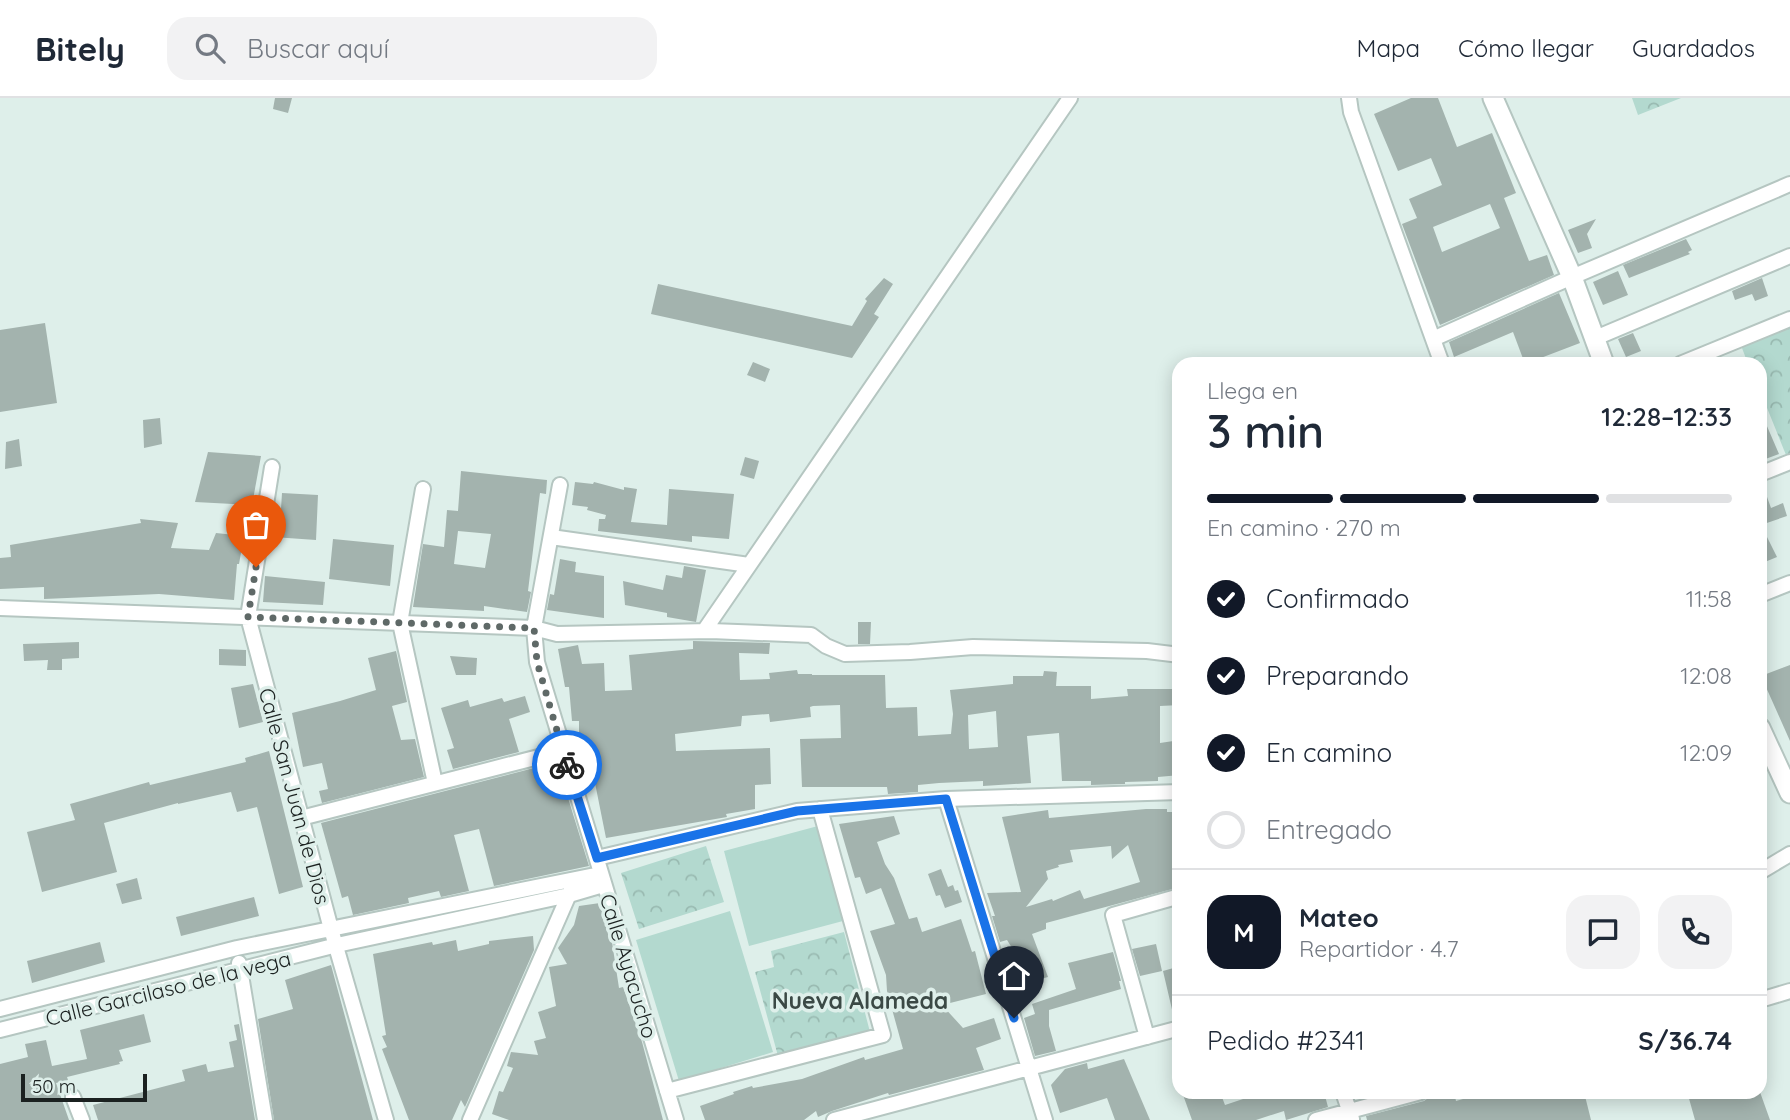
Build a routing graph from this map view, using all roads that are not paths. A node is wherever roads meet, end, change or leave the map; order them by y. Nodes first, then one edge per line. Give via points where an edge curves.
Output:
1 (1070, 98) edge
2 (1349, 98) edge
3 (1493, 98) edge
4 (1790, 184) edge
5 (1790, 256) edge
6 (1572, 277) junction
7 (1790, 319) edge
8 (1433, 339) junction
9 (1593, 339) junction
10 (1439, 357) edge
11 (1601, 357) edge
12 (1696, 357) edge
13 (1790, 462) edge
14 (272, 467) dead end
15 (1767, 471) edge
16 (560, 485) dead end
17 (423, 489) dead end
18 (551, 537) junction
19 (750, 565) junction
20 (1790, 583) edge
21 (1767, 592) edge
22 (0, 608) edge
23 (248, 617) junction
24 (400, 623) junction
25 (534, 628) junction
26 (704, 631) junction
27 (1172, 654) edge
28 (1767, 744) edge
29 (562, 751) junction
30 (435, 783) junction
31 (1172, 792) edge
32 (1790, 793) edge
33 (946, 799) junction
34 (820, 808) junction
35 (301, 818) junction
36 (1790, 854) edge
37 (597, 858) junction
38 (1767, 868) edge
39 (602, 879) junction
40 (575, 881) junction
41 (569, 895) junction
42 (1172, 898) edge
43 (331, 929) junction
44 (337, 945) junction
45 (237, 948) junction
46 (240, 969) junction
47 (1790, 991) edge
48 (1767, 998) edge
49 (0, 1009) edge
50 (0, 1030) edge
51 (1172, 1030) edge
52 (1147, 1037) junction
53 (1029, 1067) junction
54 (667, 1091) junction
55 (74, 1097) dead end
56 (1345, 1099) edge
57 (1401, 1099) edge
58 (1351, 1116) edge
59 (82, 1120) edge
60 (265, 1120) edge
61 (386, 1120) edge
62 (470, 1120) edge
63 (676, 1120) edge
64 (834, 1120) edge
65 (1045, 1120) edge
66 (1316, 1120) edge

1 - 19 street
2 - 8 street
3 - 6 street
4 - 6 street
5 - 9 street
6 - 8 street
6 - 9 street
7 - 12 street
8 - 10 street
9 - 11 street
13 - 15 street
14 - 23 street, Calle San Juan de Dios
16 - 18 street, Calle Ayacucho
17 - 24 street
18 - 19 street
18 - 25 street, Calle Ayacucho
19 - 26 street
20 - 21 street
22 - 23 street
23 - 24 street
23 - 35 street, Calle San Juan de Dios
24 - 25 street
24 - 30 street
25 - 26 street via 556,634
25 - 29 street, Calle Ayacucho via 537,662
26 - 27 street via 811,635 845,654 973,647
28 - 32 street
29 - 30 street
29 - 37 street, Calle Ayacucho
30 - 35 street
31 - 33 street
33 - 34 street
33 - 53 street
34 - 37 street
34 - 54 street via 883,1035
35 - 43 street, Calle San Juan de Dios
36 - 38 street
37 - 39 street, Calle Ayacucho
39 - 40 street, Calle Garcilaso de la vega
39 - 41 street, Calle Garcilaso de la vega
39 - 54 street, Calle Ayacucho
40 - 41 street
40 - 43 street, Calle Garcilaso de la vega
41 - 44 street, Calle Garcilaso de la vega
41 - 62 street
42 - 52 street via 1113,915
43 - 44 street, Calle San Juan de Dios
43 - 45 street, Calle Garcilaso de la vega
44 - 46 street, Calle Garcilaso de la vega
44 - 61 street, Calle San Juan de Dios
45 - 46 street
45 - 49 street, Calle Garcilaso de la vega
46 - 50 street, Calle Garcilaso de la vega
46 - 60 street
47 - 48 street
51 - 52 street
52 - 53 street
53 - 64 street
53 - 65 street
54 - 63 street, Calle Ayacucho
55 - 59 street
56 - 58 street
57 - 58 street
58 - 66 street

